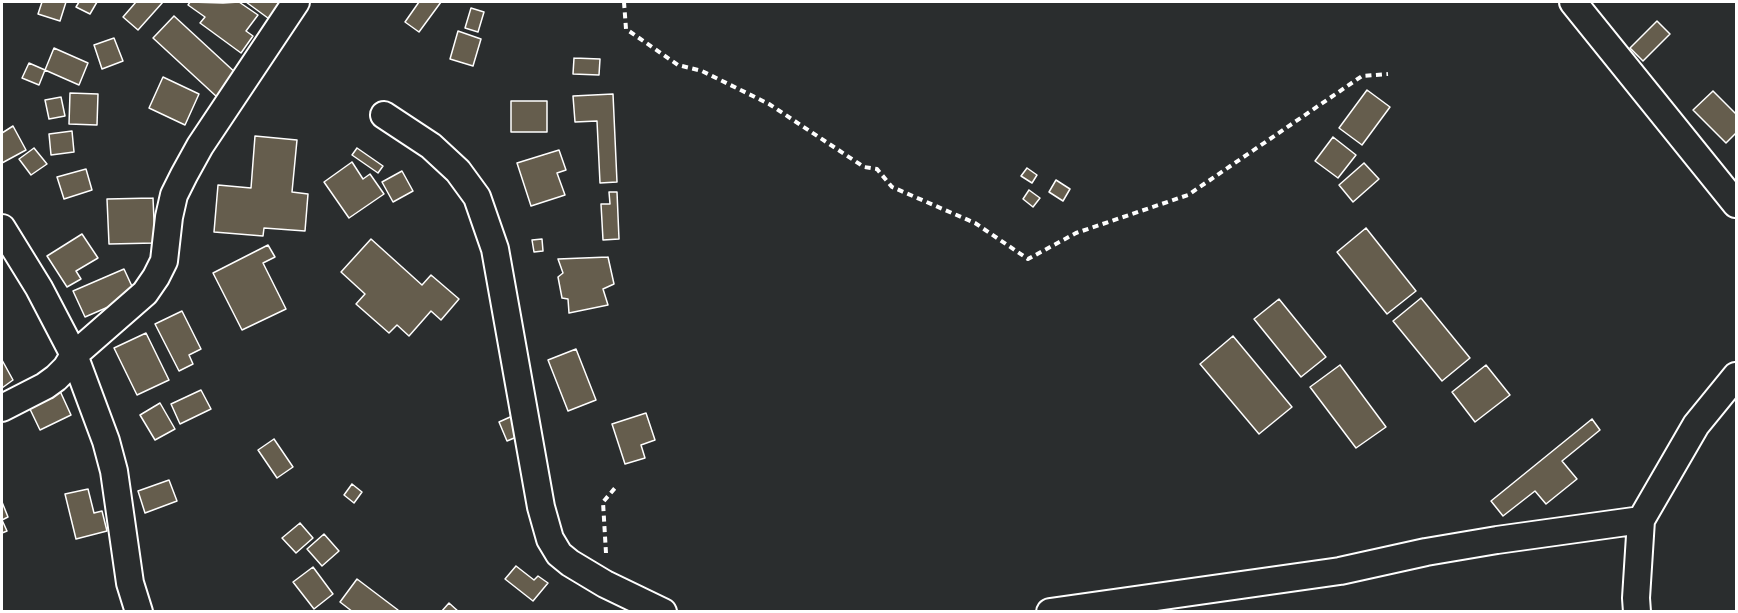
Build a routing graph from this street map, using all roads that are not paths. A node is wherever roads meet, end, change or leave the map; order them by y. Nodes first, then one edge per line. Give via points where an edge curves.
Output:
1 (296, 2) edge
2 (1573, 2) edge
3 (384, 115) dead end
4 (1737, 204) edge
5 (2, 228) edge
6 (74, 355) junction
7 (1737, 376) edge
8 (2, 408) edge
9 (1641, 520) junction
10 (139, 612) edge
11 (663, 612) edge
12 (1050, 612) edge
13 (1637, 612) edge

1 - 6 street via 184,175 174,195 164,261 156,277 145,293
2 - 4 street
3 - 11 street via 431,146 459,171 477,197 495,249 550,539 570,563
5 - 6 street
6 - 8 street via 66,368 45,386
6 - 10 street via 112,458 130,582
7 - 9 street via 1696,425
9 - 12 street via 1426,552 1340,571
9 - 13 street

